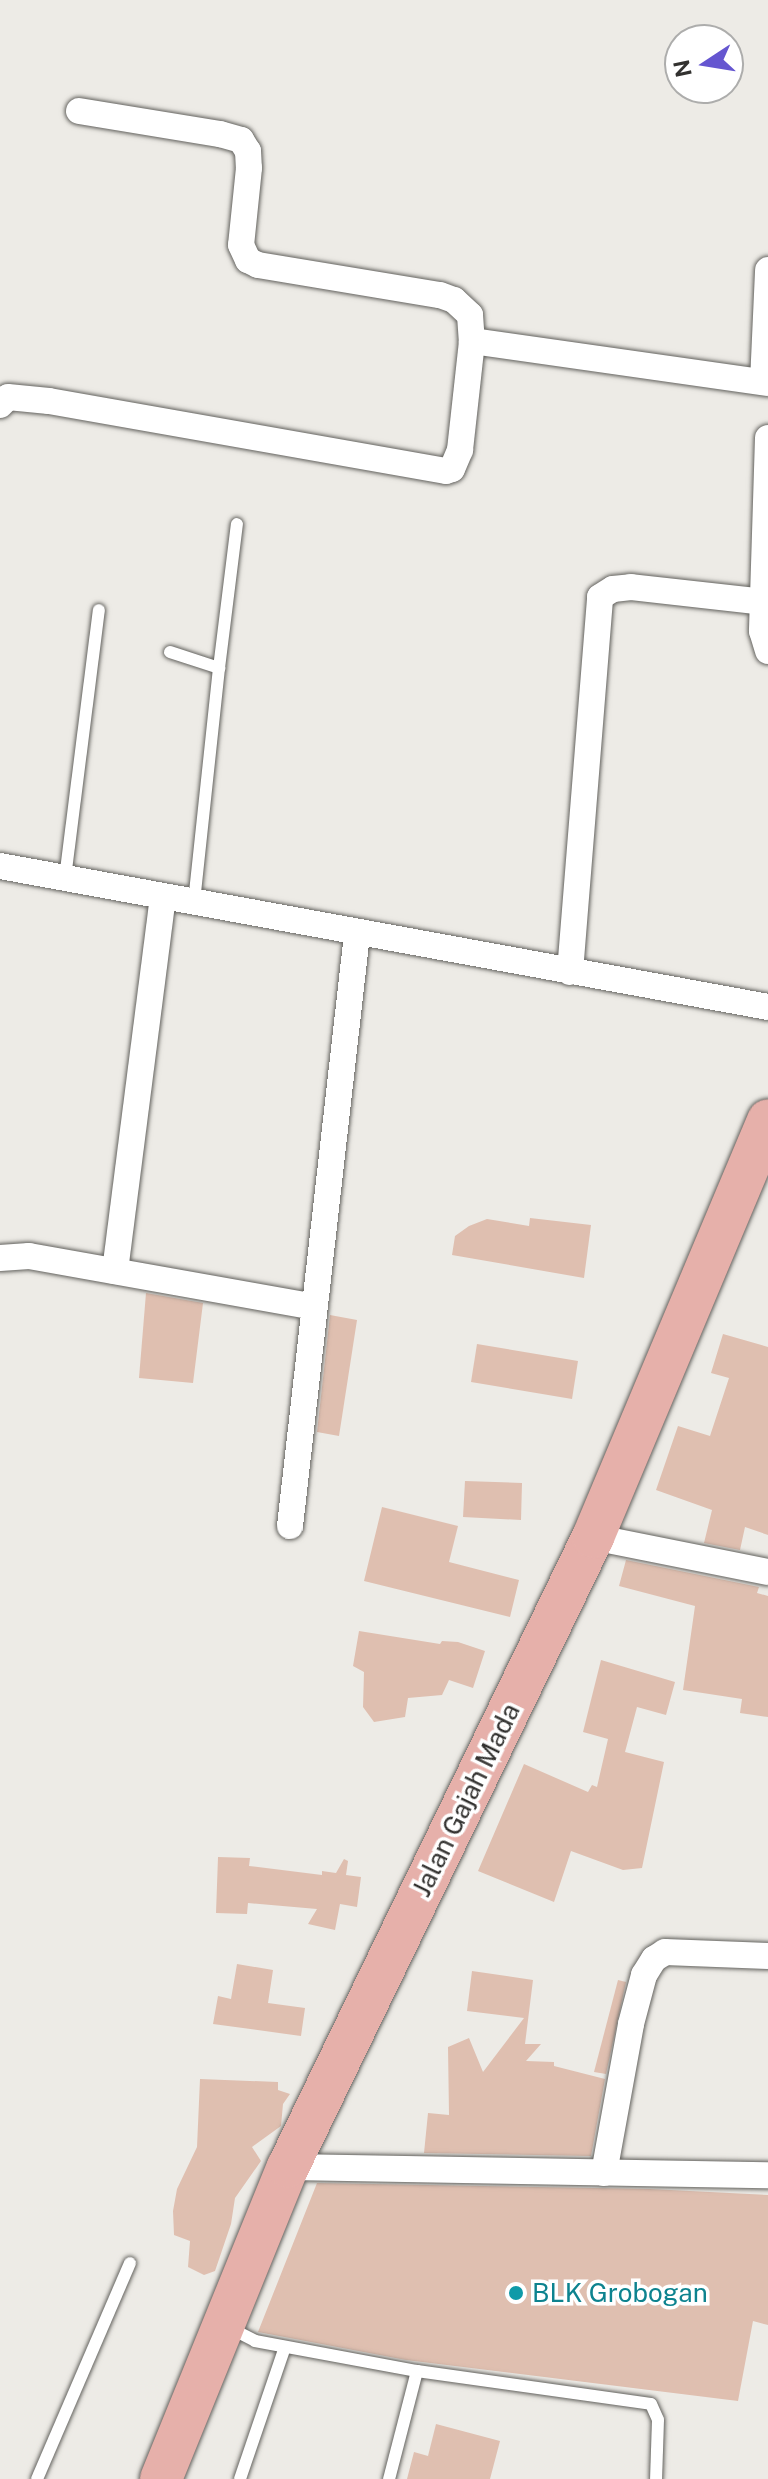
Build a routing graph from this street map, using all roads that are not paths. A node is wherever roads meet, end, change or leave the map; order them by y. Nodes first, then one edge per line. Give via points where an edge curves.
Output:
1 (79, 111) dead end
2 (768, 270) edge
3 (472, 341) junction
4 (766, 383) edge
5 (0, 405) edge
6 (768, 438) edge
7 (237, 524) dead end
8 (765, 602) junction
9 (99, 610) dead end
10 (768, 651) edge
11 (170, 652) dead end
12 (219, 668) junction
13 (0, 866) edge
14 (65, 878) junction
15 (163, 897) junction
16 (194, 903) junction
17 (357, 934) junction
18 (570, 972) junction
19 (768, 1007) edge
20 (768, 1120) edge
21 (0, 1258) edge
22 (115, 1271) junction
23 (314, 1307) junction
24 (290, 1526) dead end
25 (593, 1537) junction
26 (768, 1572) edge
27 (768, 1956) edge
28 (288, 2167) junction
29 (604, 2173) junction
30 (768, 2175) edge
31 (130, 2263) dead end
32 (225, 2326) junction
33 (285, 2347) junction
34 (417, 2371) junction
35 (37, 2479) edge
36 (161, 2479) edge
37 (240, 2479) edge
38 (389, 2479) edge
39 (656, 2479) edge

1 - 3 street via 241,140 248,151 241,245 248,260 282,271 454,300 470,315
2 - 4 street
3 - 4 street
3 - 5 street via 460,450 446,471 49,401 8,397
6 - 8 street
7 - 12 lane
8 - 10 street via 762,631
8 - 18 street via 631,587 600,597
9 - 14 lane
11 - 12 lane
12 - 16 lane
13 - 14 street
14 - 15 street
15 - 16 street
15 - 22 street
16 - 17 street
17 - 18 street
17 - 23 street
18 - 19 street
20 - 25 main road, Jalan Gajah Mada
21 - 22 street via 29,1256
22 - 23 street
23 - 24 street
25 - 26 street
25 - 28 main road, Jalan Gajah Mada
27 - 29 street via 665,1952 654,1959 644,1975 631,2024
28 - 29 street
28 - 32 main road, Jalan Gajah Mada
29 - 30 street
31 - 35 lane
32 - 33 lane via 255,2341
32 - 36 main road, Jalan Gajah Mada
33 - 34 lane
33 - 37 lane
34 - 38 lane
34 - 39 lane via 651,2404 658,2420

